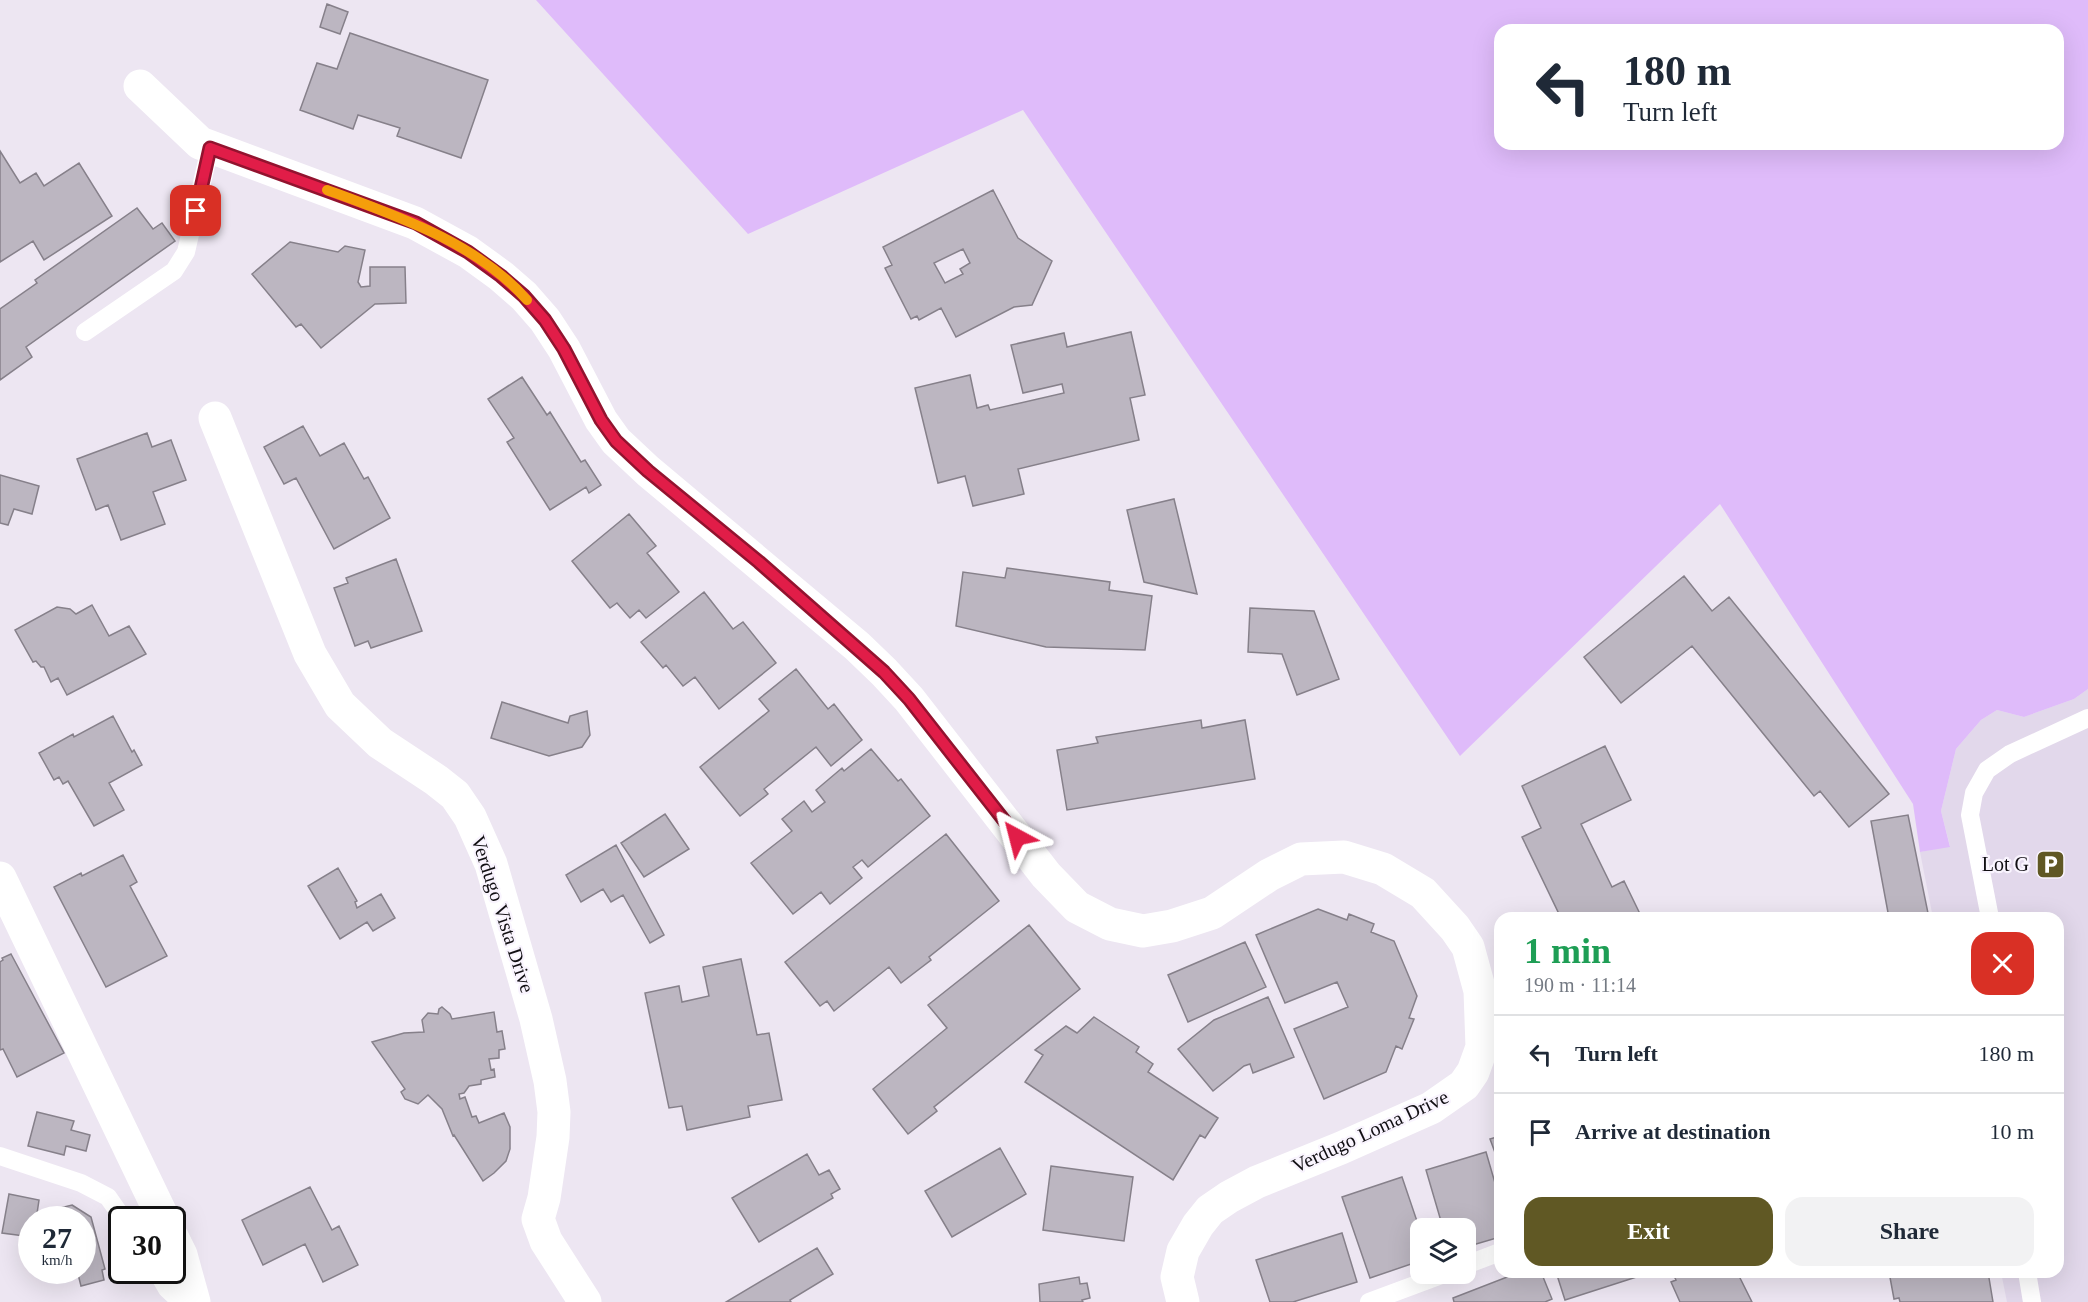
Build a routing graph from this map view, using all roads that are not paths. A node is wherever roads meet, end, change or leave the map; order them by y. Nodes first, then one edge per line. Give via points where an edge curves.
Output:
1 (140, 86) dead end
2 (210, 148) junction
3 (85, 332) dead end
4 (215, 418) dead end
5 (2088, 718) edge
6 (0, 878) edge
7 (1989, 912) edge
8 (0, 1156) edge
9 (114, 1206) edge
10 (157, 1206) edge
11 (1494, 1254) edge
12 (1476, 1261) edge
13 (186, 1272) edge
14 (2028, 1278) edge
15 (164, 1284) edge
16 (1417, 1284) edge
17 (181, 1302) edge
18 (194, 1302) edge
19 (585, 1302) edge
20 (1183, 1302) edge
21 (1369, 1302) edge
22 (2032, 1302) edge

1 - 2 street, Verdugo Loma Drive via 200,144
2 - 3 lane via 186,252 174,271
2 - 20 street, Verdugo Loma Drive via 416,223 468,252 524,296 564,349 616,441 884,672 1046,875 1083,911 1110,924 1143,931 1172,926 1212,913 1269,875 1301,860 1344,857 1383,870 1422,893 1455,928 1475,967 1483,1018 1482,1047 1464,1085 1431,1108 1257,1182 1210,1210 1182,1251 1176,1277
4 - 19 street, Verdugo Vista Drive via 310,654 340,705 380,743 455,795 470,817 491,864 550,1081 553,1137 538,1219 546,1241
5 - 7 lane via 2010,754 1988,770 1974,793 1970,815
6 - 10 street
8 - 9 lane via 90,1188 108,1197
11 - 12 lane
13 - 18 street
14 - 22 lane
15 - 17 lane
16 - 21 lane

